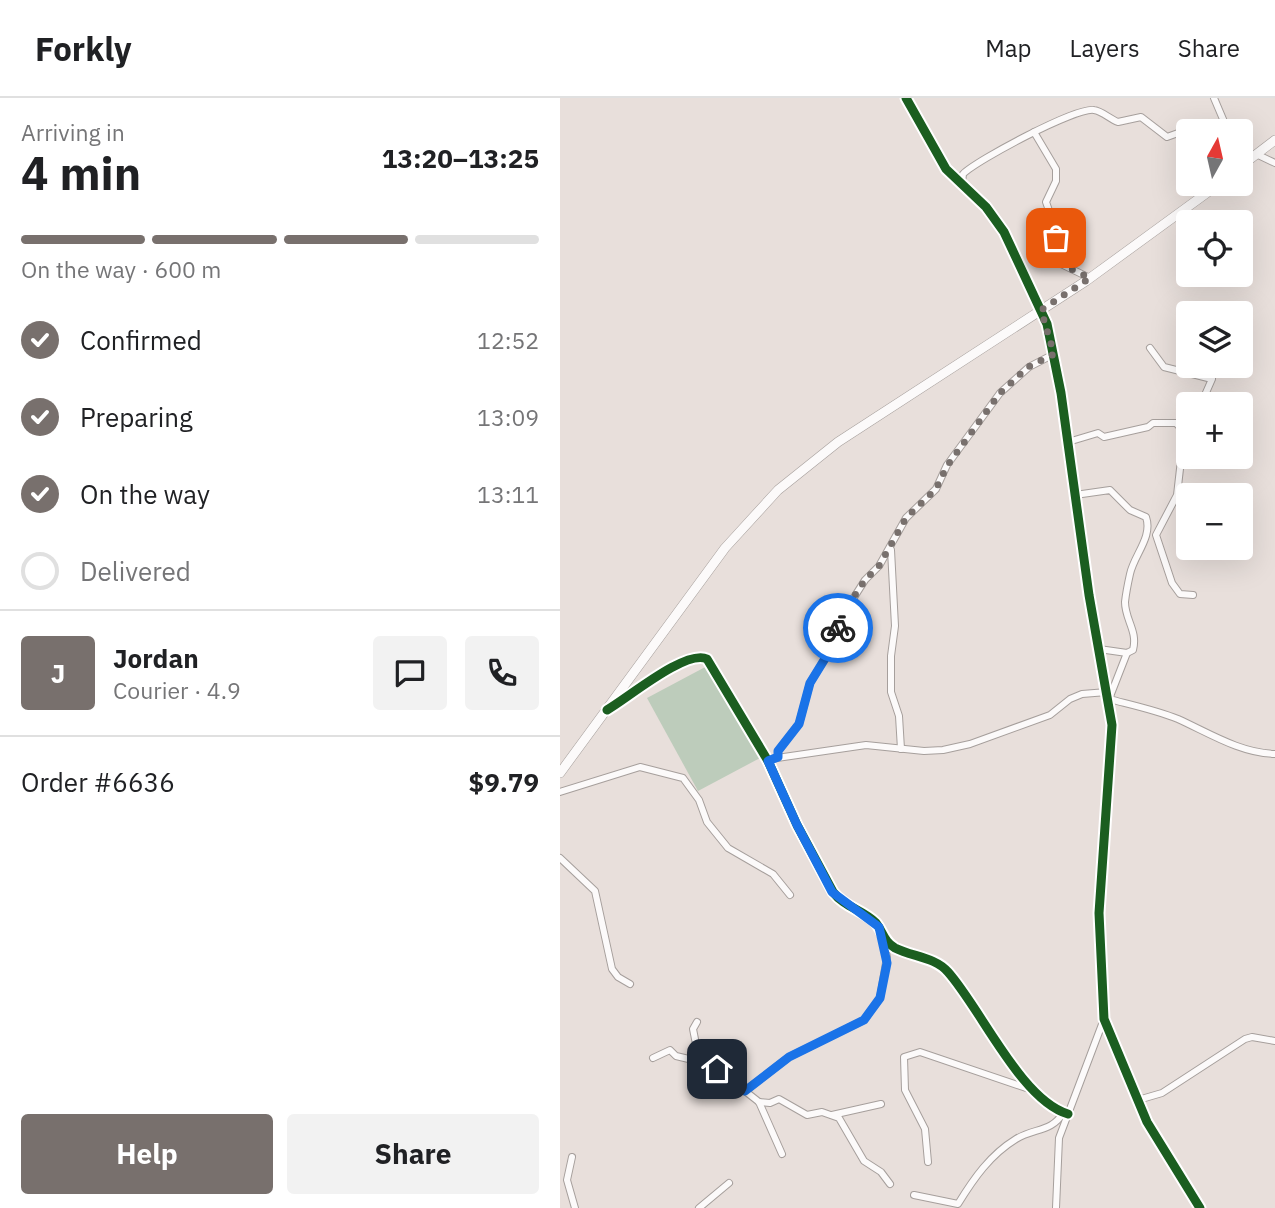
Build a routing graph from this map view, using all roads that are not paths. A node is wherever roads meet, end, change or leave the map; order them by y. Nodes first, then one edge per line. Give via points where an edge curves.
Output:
1 (906, 98) edge
2 (1214, 98) edge
3 (1223, 119) edge
4 (1034, 132) junction
5 (1176, 134) edge
6 (1275, 140) edge
7 (1256, 154) junction
8 (1253, 156) edge
9 (1275, 163) edge
10 (962, 183) junction
11 (1203, 196) edge
12 (1090, 278) junction
13 (1041, 310) junction
14 (1150, 348) dead end
15 (1054, 354) junction
16 (1206, 392) edge
17 (1176, 423) edge
18 (1068, 442) junction
19 (1180, 469) edge
20 (1075, 495) junction
21 (890, 549) junction
22 (1193, 595) dead end
23 (1099, 649) junction
24 (1128, 653) junction
25 (1108, 696) junction
26 (607, 710) junction
27 (901, 749) junction
28 (1275, 754) edge
29 (778, 757) junction
30 (768, 761) junction
31 (560, 774) edge
32 (560, 792) edge
33 (560, 858) edge
34 (790, 895) dead end
35 (883, 936) junction
36 (630, 984) dead end
37 (1104, 1019) junction
38 (697, 1022) dead end
39 (1275, 1041) edge
40 (653, 1058) dead end
41 (714, 1065) junction
42 (745, 1091) junction
43 (1036, 1092) junction
44 (1138, 1100) junction
45 (758, 1102) junction
46 (881, 1104) dead end
47 (1066, 1114) junction
48 (832, 1115) junction
49 (782, 1154) dead end
50 (572, 1157) dead end
51 (928, 1163) dead end
52 (729, 1183) dead end
53 (890, 1184) dead end
54 (914, 1195) dead end
55 (575, 1208) edge
56 (699, 1208) edge
57 (1056, 1208) edge
58 (1200, 1208) edge

1 - 10 street via 940,160
2 - 3 street
4 - 5 street via 1092,110 1118,122 1141,117 1167,137
4 - 10 street via 973,166 963,174
4 - 12 street via 1056,169 1046,202 1063,250 1061,264
6 - 7 main road
7 - 8 main road
7 - 9 street
10 - 13 street via 1004,232
11 - 12 main road
12 - 13 main road
13 - 15 street
13 - 26 main road via 838,442 778,489 725,548
14 - 16 street via 1164,367 1212,379
15 - 18 street
15 - 21 street via 1028,367 1000,393 947,466 936,489 906,518
17 - 18 street via 1153,423
18 - 20 street
19 - 22 street via 1177,495 1156,535 1172,583 1180,594
20 - 23 street
20 - 24 street via 1110,490 1130,510 1146,517 1148,533 1131,570 1125,603 1136,638
21 - 27 street via 895,626 891,692 899,716
21 - 29 street via 839,621 834,644 810,683 799,724
23 - 24 street
23 - 25 street
24 - 25 street
25 - 27 street via 1083,694 1051,715 970,744 934,751
25 - 28 street via 1178,719 1236,745
25 - 37 street via 1111,754 1099,913
26 - 30 street via 674,666 703,656
26 - 31 main road
27 - 29 street via 866,745
29 - 30 street
30 - 35 street via 832,892 874,922
32 - 34 street via 640,767 683,778 728,848 773,874
33 - 36 street via 595,891 612,969
35 - 42 street via 887,957 880,998 864,1020 789,1057
35 - 43 street via 897,948 934,962 948,973 981,1014 1010,1063
37 - 44 street
37 - 47 street
38 - 41 street via 694,1042
39 - 44 street via 1252,1037 1162,1093
40 - 41 street via 670,1050 676,1056
41 - 42 street via 724,1079
42 - 45 street
43 - 47 street
43 - 51 street via 920,1052 904,1057 905,1090 925,1129
44 - 58 street
45 - 48 street via 779,1099 807,1115
45 - 49 street
46 - 48 street
47 - 54 street via 1048,1128 1018,1137 982,1166 958,1204
47 - 57 street via 1057,1148
48 - 53 street via 845,1124 864,1161
50 - 55 street via 567,1180
52 - 56 street

